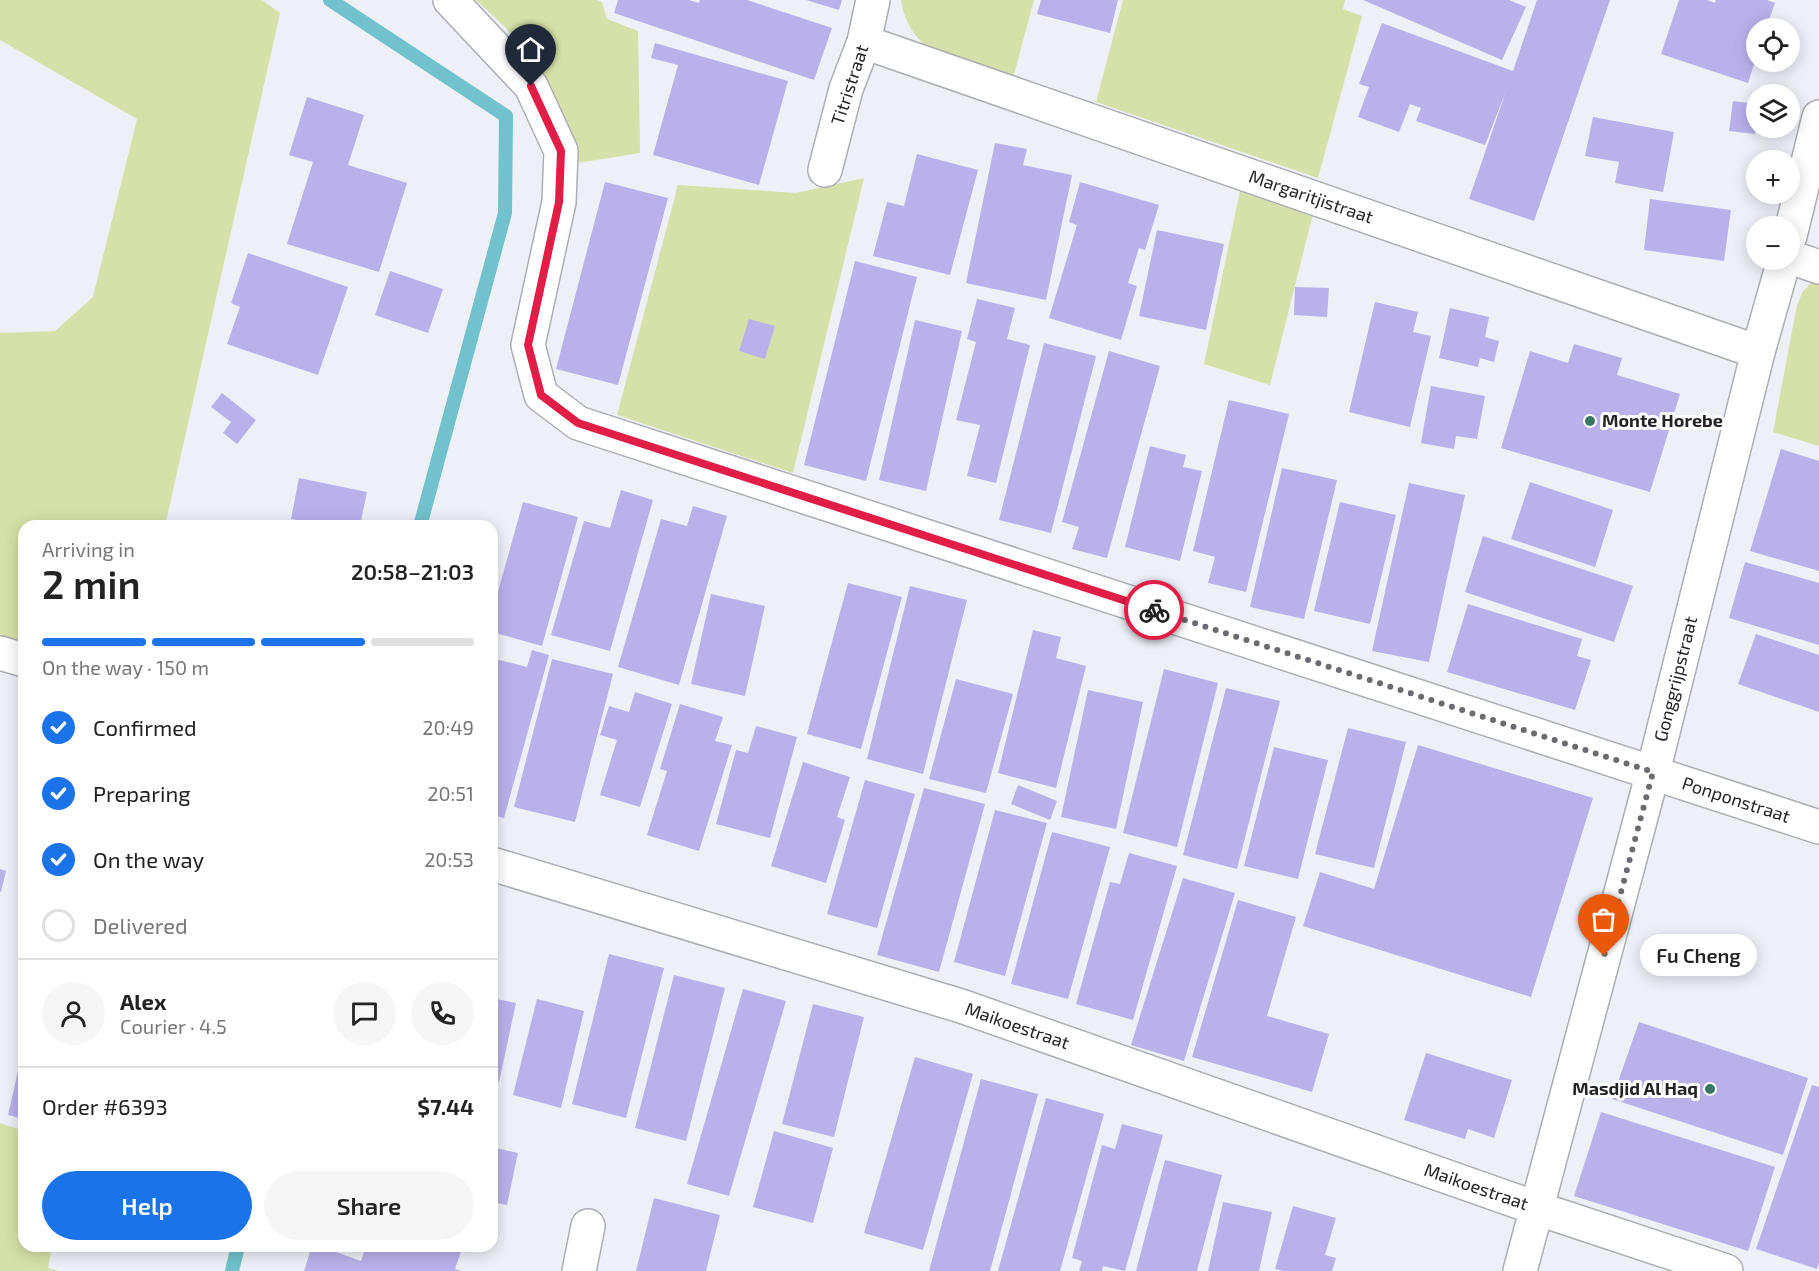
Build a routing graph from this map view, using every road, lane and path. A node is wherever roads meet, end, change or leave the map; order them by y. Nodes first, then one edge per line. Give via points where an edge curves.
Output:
1 (450, 0) edge
2 (873, 0) edge
3 (864, 42) junction
4 (1819, 117) edge
5 (825, 170) dead end
6 (1795, 216) edge
7 (1800, 260) edge
8 (1819, 267) edge
9 (1781, 270) edge
10 (1758, 352) junction
11 (0, 653) edge
12 (18, 658) edge
13 (1653, 772) junction
14 (1819, 827) edge
15 (498, 866) edge
16 (1536, 1208) junction
17 (588, 1226) dead end
18 (579, 1271) edge
19 (1520, 1271) edge
20 (1726, 1271) edge

1 - 13 street, Ponponstraat via 531,86 561,151 559,202 528,345 541,395 578,423
2 - 3 street, Titristraat
3 - 5 street, Titristraat via 846,89
3 - 10 street, Margaritjistraat
4 - 6 street
7 - 8 street
9 - 10 street, Gonggrijpstraat
10 - 13 street, Gonggrijpstraat
11 - 12 street
13 - 14 street, Ponponstraat
13 - 16 street, Gonggrijpstraat
15 - 16 street, Maikoestraat via 961,1006
16 - 19 street, Gonggrijpstraat
16 - 20 street, Maikoestraat
17 - 18 street

